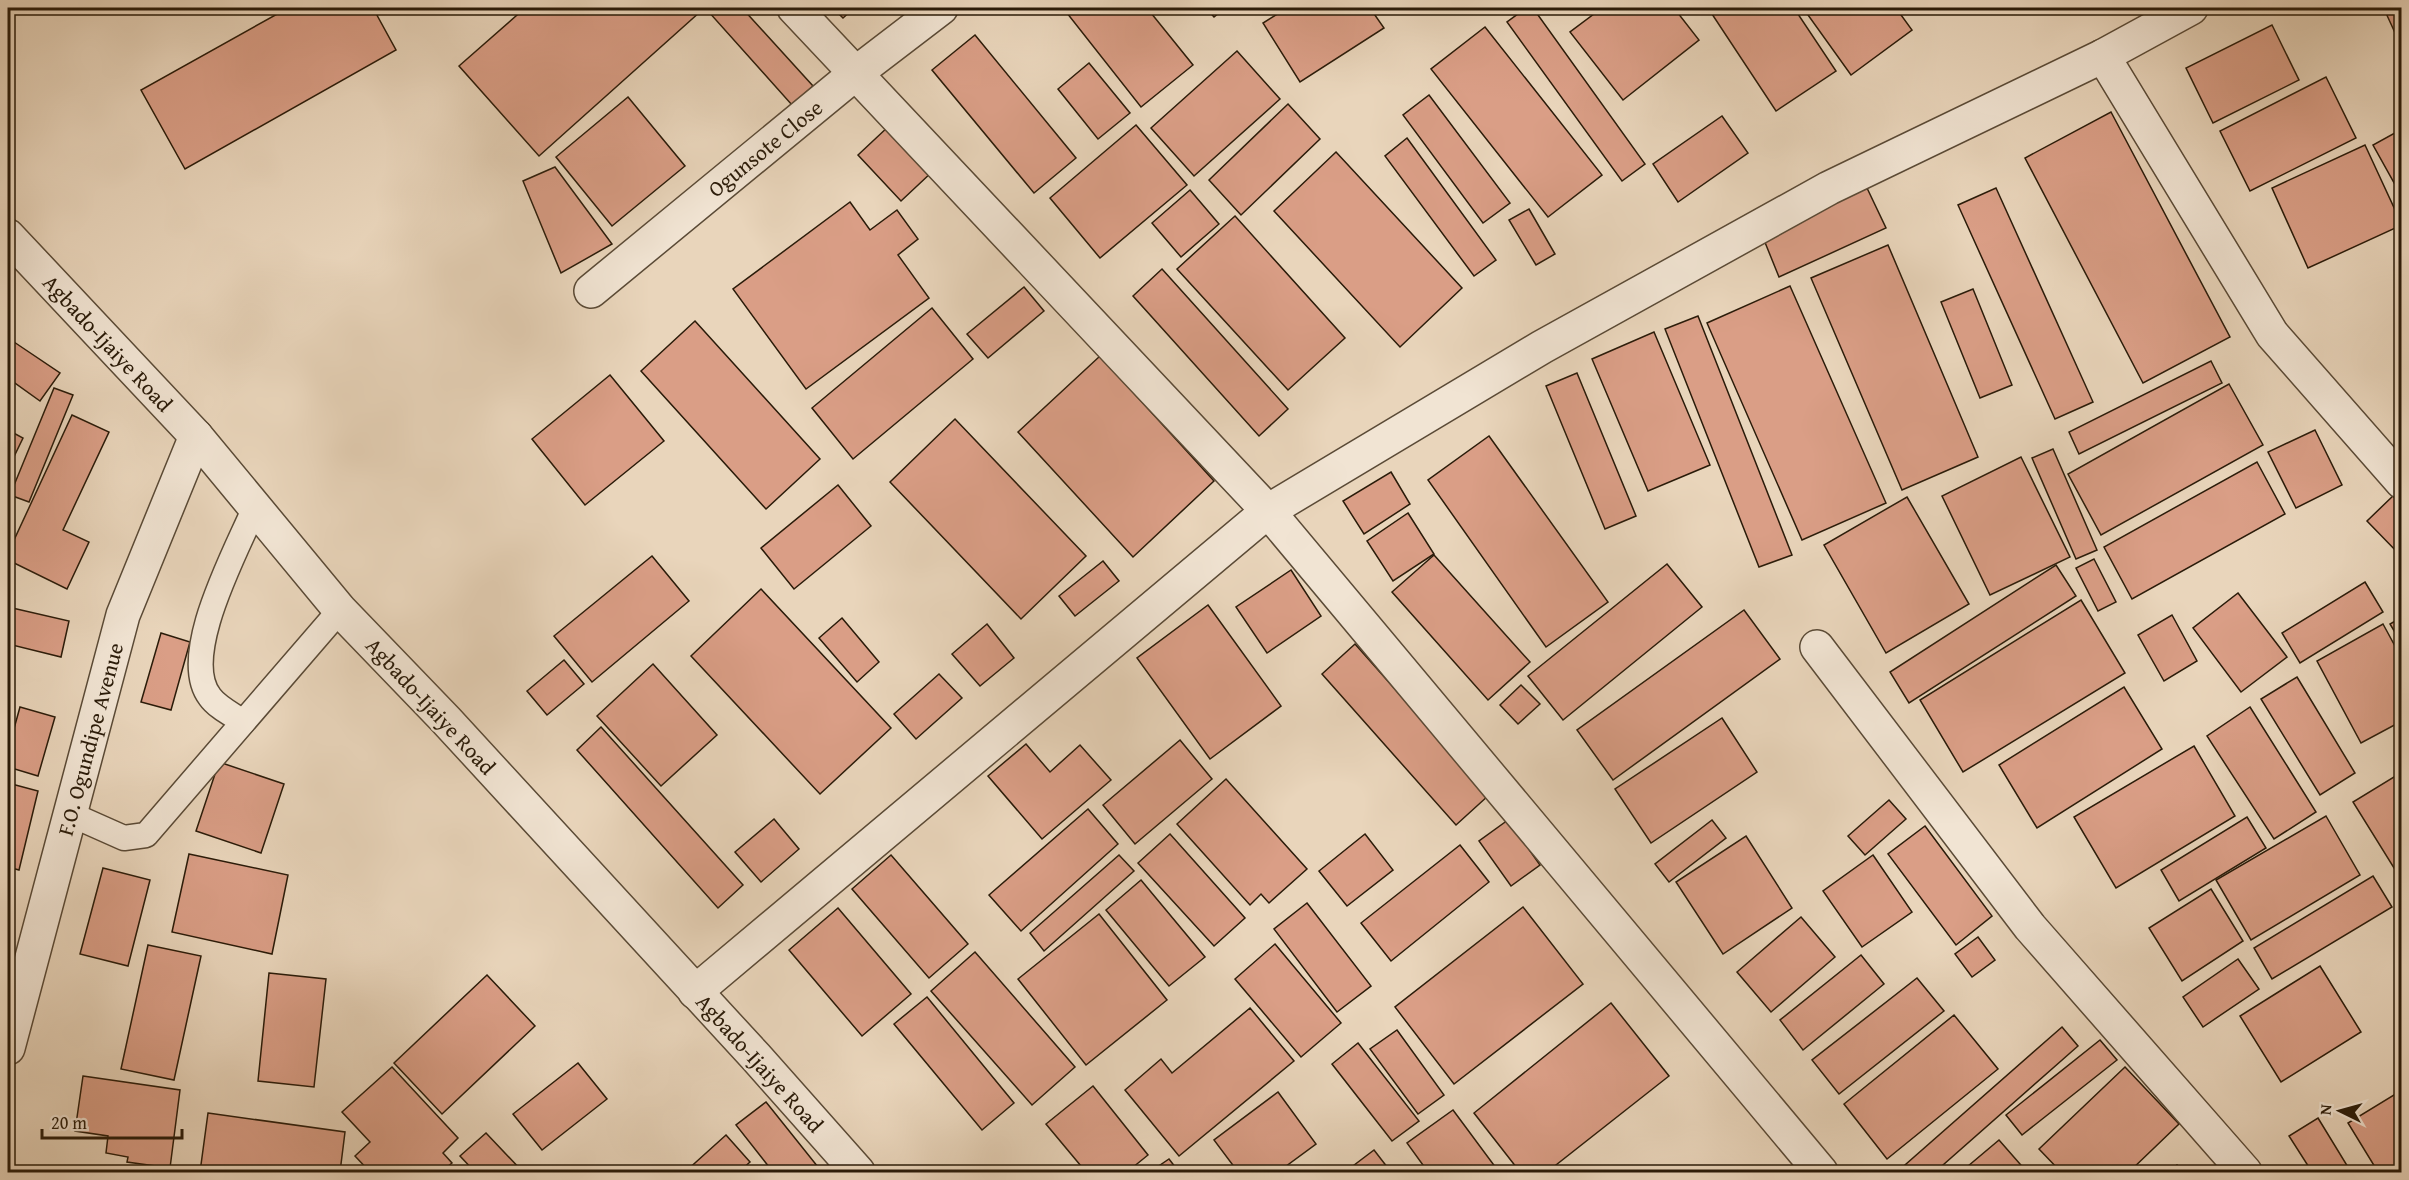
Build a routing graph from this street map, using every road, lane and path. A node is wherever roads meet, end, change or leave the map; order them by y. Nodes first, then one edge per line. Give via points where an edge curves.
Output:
1 (794, 8) edge
2 (941, 8) edge
3 (2191, 8) edge
4 (2103, 56) junction
5 (856, 73) junction
6 (8, 236) edge
7 (591, 291) dead end
8 (196, 436) junction
9 (2402, 482) edge
10 (255, 507) junction
11 (1268, 510) junction
12 (340, 609) junction
13 (1817, 647) dead end
14 (243, 722) junction
15 (70, 814) junction
16 (695, 992) junction
17 (8, 1048) edge
18 (858, 1173) edge
19 (1821, 1173) edge
20 (2245, 1173) edge

1 - 5 street
2 - 5 street, Ogunsote Close
3 - 4 street
4 - 9 street via 2272,334
4 - 11 street via 1829,188 1542,347
5 - 7 street, Ogunsote Close
5 - 11 street
6 - 8 street, Agbado-Ijaiye Road
8 - 10 street, Agbado-Ijaiye Road
8 - 15 street, F.O. Ogundipe Avenue via 123,615
10 - 12 street, Agbado-Ijaiye Road
10 - 14 lane via 205,626 200,660 200,678 210,698
11 - 16 street
11 - 19 street
12 - 14 lane
12 - 16 street, Agbado-Ijaiye Road
13 - 20 street via 2030,927
14 - 15 lane via 146,835 124,838
15 - 17 street, F.O. Ogundipe Avenue
16 - 18 street, Agbado-Ijaiye Road

